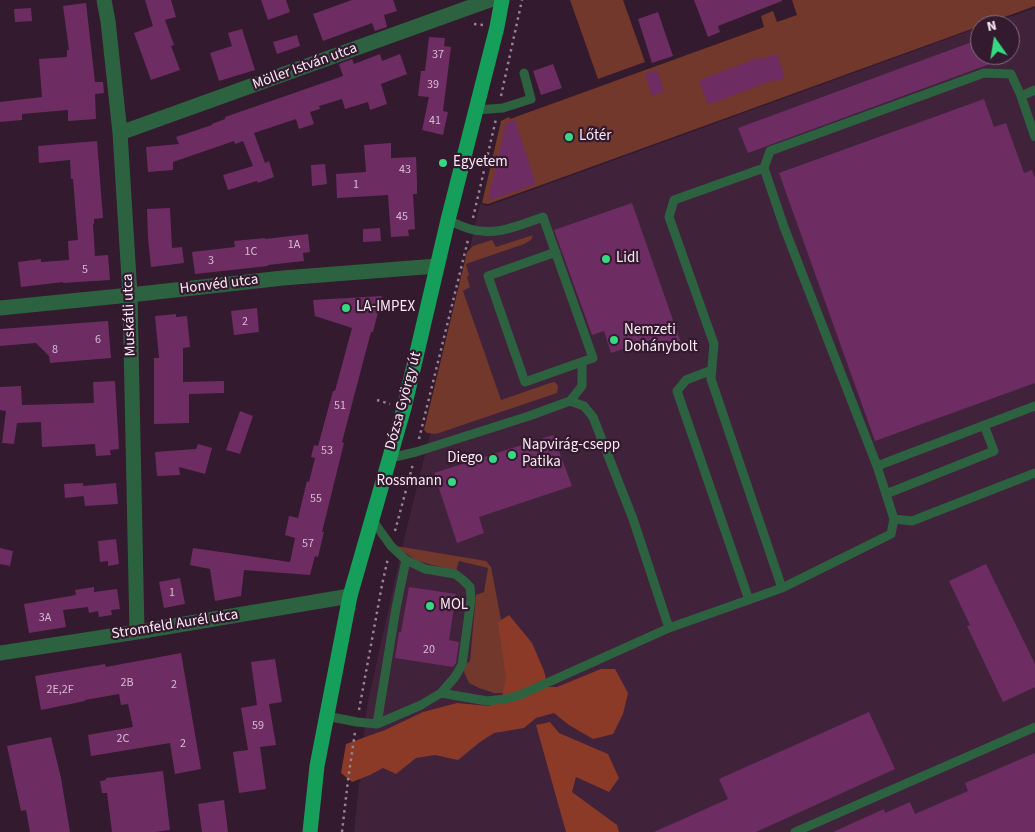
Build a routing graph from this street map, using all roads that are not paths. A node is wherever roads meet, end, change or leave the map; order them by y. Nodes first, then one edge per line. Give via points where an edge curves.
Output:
1 (104, 0) edge
2 (490, 0) edge
3 (502, 0) edge
4 (460, 5) edge
5 (524, 74) dead end
6 (1035, 90) edge
7 (1020, 96) junction
8 (476, 110) junction
9 (120, 133) junction
10 (1035, 137) edge
11 (764, 168) junction
12 (448, 220) junction
13 (556, 252) junction
14 (437, 266) junction
15 (130, 296) junction
16 (0, 308) edge
17 (582, 362) junction
18 (712, 370) junction
19 (570, 401) junction
20 (1035, 406) edge
21 (984, 425) junction
22 (390, 458) junction
23 (877, 466) junction
24 (1035, 473) edge
25 (886, 494) junction
26 (371, 518) junction
27 (894, 519) junction
28 (406, 560) junction
29 (782, 588) junction
30 (350, 596) junction
31 (748, 600) junction
32 (669, 628) junction
33 (137, 632) junction
34 (0, 653) edge
35 (440, 693) junction
36 (326, 716) junction
37 (377, 724) junction
38 (1035, 727) edge
39 (310, 832) edge
40 (795, 832) edge

1 - 9 street, Muskátli utca
2 - 4 street, Möller István utca
3 - 8 main road, Dózsa György út
4 - 9 street, Möller István utca
5 - 8 lane via 531,99 502,108
6 - 7 lane
7 - 10 lane
7 - 11 lane via 1011,74 984,72 770,151
8 - 12 main road, Dózsa György út
9 - 15 street, Muskátli utca
11 - 18 lane via 674,200 669,217 714,344
11 - 23 lane via 784,228
12 - 13 lane via 471,230 488,232 507,230 543,217
12 - 14 main road, Dózsa György út
13 - 17 lane via 593,358
13 - 17 lane via 488,276 525,382
14 - 15 street, Honvéd utca via 284,278
14 - 22 main road, Dózsa György út
15 - 16 street, Honvéd utca
15 - 33 street, Muskátli utca
17 - 19 lane via 582,386
18 - 29 lane via 711,380
18 - 31 lane via 686,380 677,391
19 - 22 lane
19 - 32 lane via 584,406 593,417 633,519
20 - 21 lane
21 - 23 lane
21 - 25 lane via 994,451
22 - 26 main road, Dózsa György út
23 - 25 lane
24 - 27 lane via 912,521
25 - 27 lane
26 - 28 lane via 391,546
26 - 30 main road, Dózsa György út
27 - 29 lane via 891,534
28 - 35 lane via 424,569 455,574 470,587 462,665
28 - 37 lane
29 - 31 lane
30 - 33 street, Stromfeld Aurél utca
30 - 36 main road, Dózsa György út
31 - 32 lane
32 - 35 lane via 504,700 487,701
33 - 34 street, Stromfeld Aurél utca
35 - 37 lane
36 - 37 lane
36 - 39 main road, Dózsa György út
38 - 40 lane

